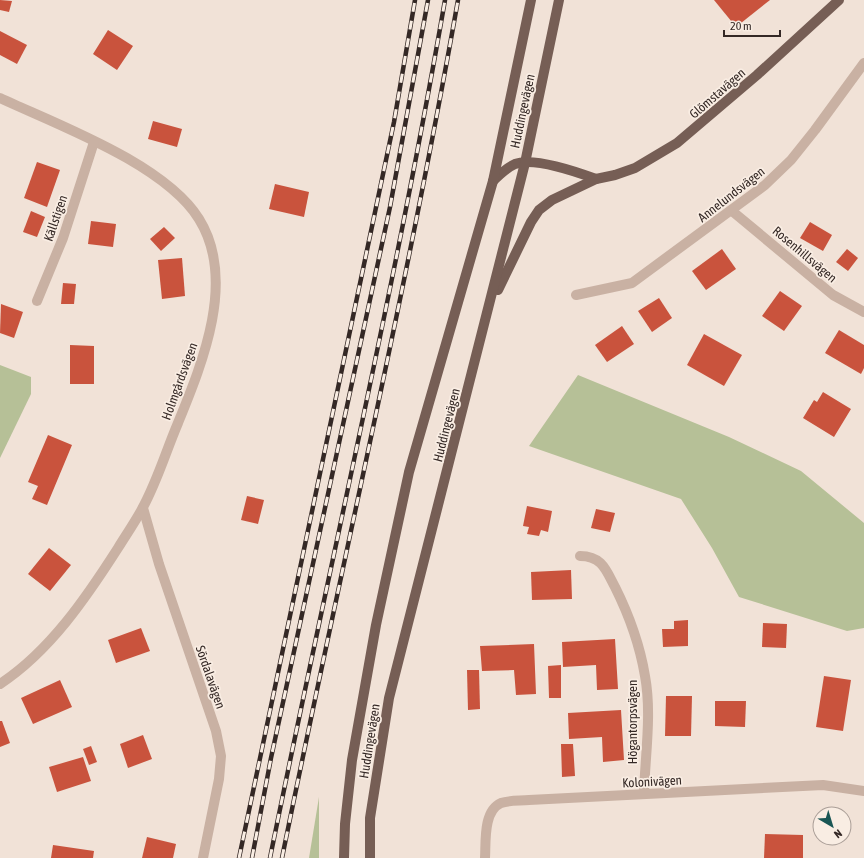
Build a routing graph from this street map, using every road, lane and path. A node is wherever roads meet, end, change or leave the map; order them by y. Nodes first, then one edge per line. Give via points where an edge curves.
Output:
1 (531, 0) edge
2 (559, 0) edge
3 (839, 0) edge
4 (864, 63) edge
5 (0, 98) edge
6 (94, 142) junction
7 (525, 163) junction
8 (596, 180) junction
9 (493, 181) junction
10 (732, 211) junction
11 (576, 295) dead end
12 (37, 301) dead end
13 (489, 309) junction
14 (864, 312) edge
15 (143, 508) junction
16 (580, 556) dead end
17 (0, 684) edge
18 (864, 791) edge
19 (644, 794) junction
20 (203, 858) edge
21 (344, 858) edge
22 (370, 858) edge
23 (485, 858) edge

1 - 9 main road, Huddingevägen
2 - 7 main road, Huddingevägen
3 - 8 main road, Glömstavägen via 677,143 635,168
4 - 10 street, Annelundsvägen via 791,160
5 - 6 street, Holmgårdsvägen
6 - 12 street, Källstigen via 63,238
6 - 15 street, Holmgårdsvägen via 144,168 170,187 188,205 203,226 210,241 214,260 214,302 202,363
7 - 8 main road via 559,167
7 - 9 main road via 515,164
7 - 13 main road, Huddingevägen
8 - 13 main road, Glömstavägen via 552,200 530,222
9 - 21 main road, Huddingevägen via 409,472 376,625 352,760
10 - 11 street, Annelundsvägen via 632,283
10 - 14 street, Rosenhillsvägen via 833,295
13 - 22 main road, Huddingevägen via 389,698 370,818
15 - 17 street, Holmgårdsvägen via 105,567 56,634 15,674
15 - 20 street, Sördalavägen via 159,564 216,731 221,756 219,779
16 - 19 street, Högantorpsvägen via 590,556 604,565 624,605 640,652 646,677 647,704
18 - 19 street, Kolonivägen via 823,785
19 - 23 street, Kolonivägen via 501,803 493,809 488,820

